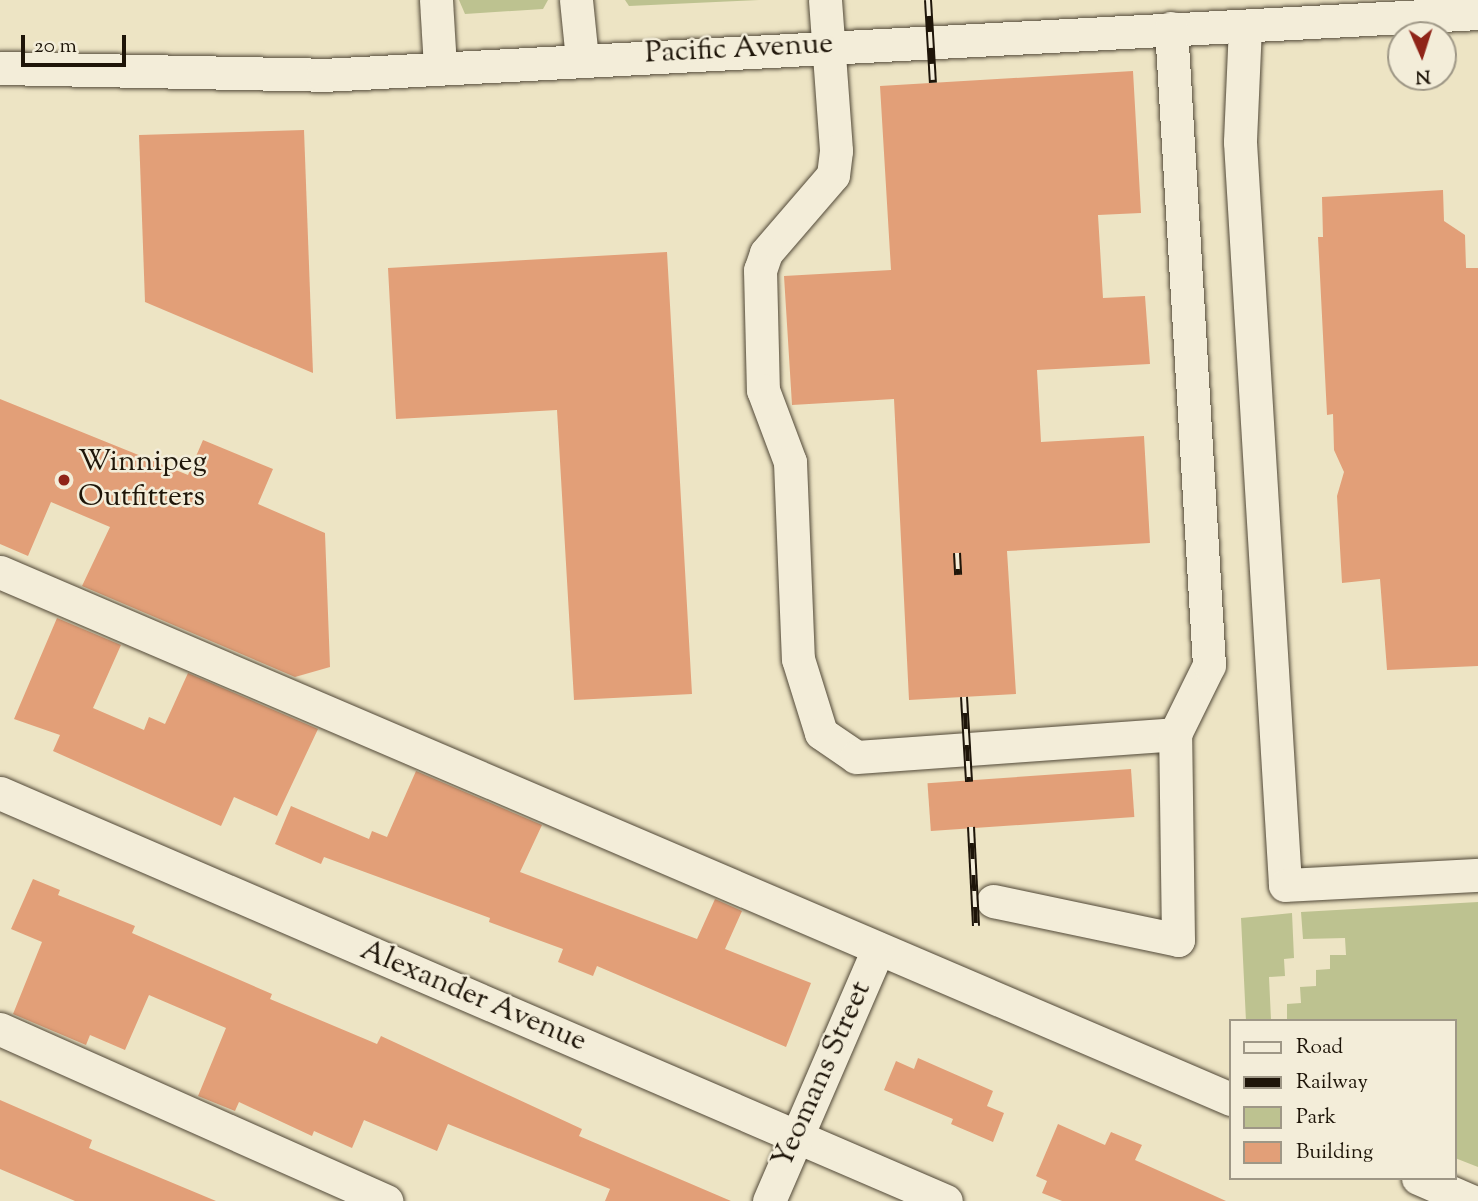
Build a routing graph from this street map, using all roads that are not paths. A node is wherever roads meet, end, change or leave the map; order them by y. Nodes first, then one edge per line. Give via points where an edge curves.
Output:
1 (436, 0) edge
2 (576, 0) edge
3 (824, 0) edge
4 (1478, 13) edge
5 (1245, 26) junction
6 (1171, 28) junction
7 (827, 45) junction
8 (582, 59) junction
9 (0, 68) edge
10 (440, 68) junction
11 (0, 572) edge
12 (1175, 734) junction
13 (0, 793) edge
14 (1478, 875) edge
15 (993, 901) dead end
16 (878, 949) junction
17 (0, 1030) edge
18 (1230, 1099) edge
19 (794, 1136) junction
20 (1423, 1180) edge
21 (386, 1201) edge
22 (769, 1201) edge
23 (946, 1201) edge
24 (1471, 1201) edge

1 - 10 street
2 - 8 street
3 - 7 street
4 - 5 street, Pacific Avenue
5 - 6 street, Pacific Avenue
5 - 14 street via 1240,142 1285,885
6 - 7 street, Pacific Avenue
6 - 12 street via 1209,665
7 - 8 street, Pacific Avenue
7 - 12 street via 836,151 833,175 766,253 760,270 763,390 790,462 798,659 821,733 856,757
8 - 10 street, Pacific Avenue
9 - 10 street, Pacific Avenue via 323,75
11 - 16 street
12 - 15 street via 1178,940
13 - 19 street, Alexander Avenue
16 - 18 street
16 - 19 street, Yeomans Street
17 - 21 street
19 - 22 street, Yeomans Street
19 - 23 street, Alexander Avenue
20 - 24 street

